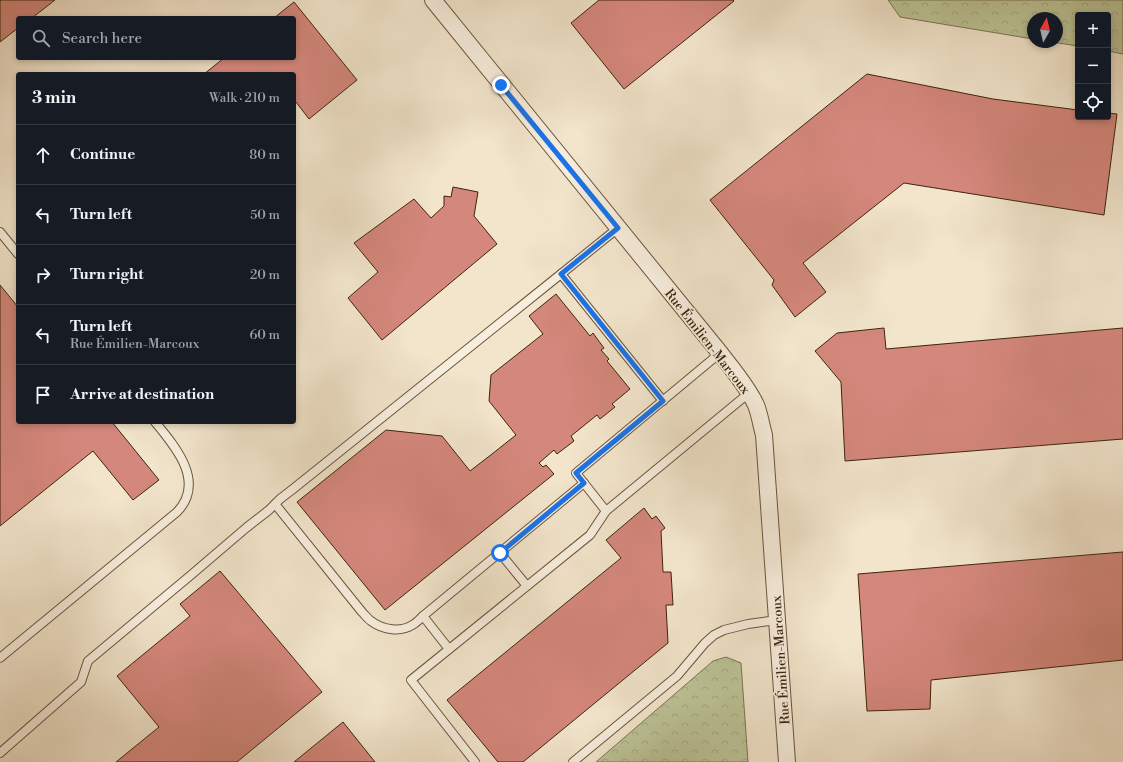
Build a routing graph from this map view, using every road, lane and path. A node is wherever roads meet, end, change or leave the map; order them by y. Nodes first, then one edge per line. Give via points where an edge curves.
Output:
1 (433, 0) edge
2 (618, 228) junction
3 (0, 232) edge
4 (16, 252) edge
5 (561, 274) junction
6 (720, 353) junction
7 (749, 393) junction
8 (663, 401) junction
9 (157, 424) edge
10 (584, 483) junction
11 (275, 504) junction
12 (606, 511) junction
13 (500, 553) junction
14 (527, 586) junction
15 (423, 616) junction
16 (777, 620) junction
17 (450, 649) junction
18 (0, 658) edge
19 (0, 753) edge
20 (475, 762) edge
21 (573, 762) edge
22 (788, 762) edge

1 - 2 street, Rue Émilien-Marcoux
2 - 5 lane
2 - 6 street, Rue Émilien-Marcoux
3 - 4 lane
5 - 8 lane
5 - 11 lane
6 - 7 street, Rue Émilien-Marcoux
6 - 8 lane
7 - 12 lane
7 - 16 street, Rue Émilien-Marcoux via 760,417 764,435
8 - 10 lane via 576,473
9 - 18 lane via 179,453 187,470 188,489 182,507
10 - 12 lane
10 - 13 lane
11 - 15 lane via 371,621 385,628 400,630 414,624
11 - 19 lane via 88,661 81,682
12 - 14 lane via 590,535
13 - 14 lane
13 - 15 lane
14 - 17 lane
15 - 17 lane
16 - 21 lane via 748,624 714,635 677,676
16 - 22 street, Rue Émilien-Marcoux
17 - 20 lane via 411,680

